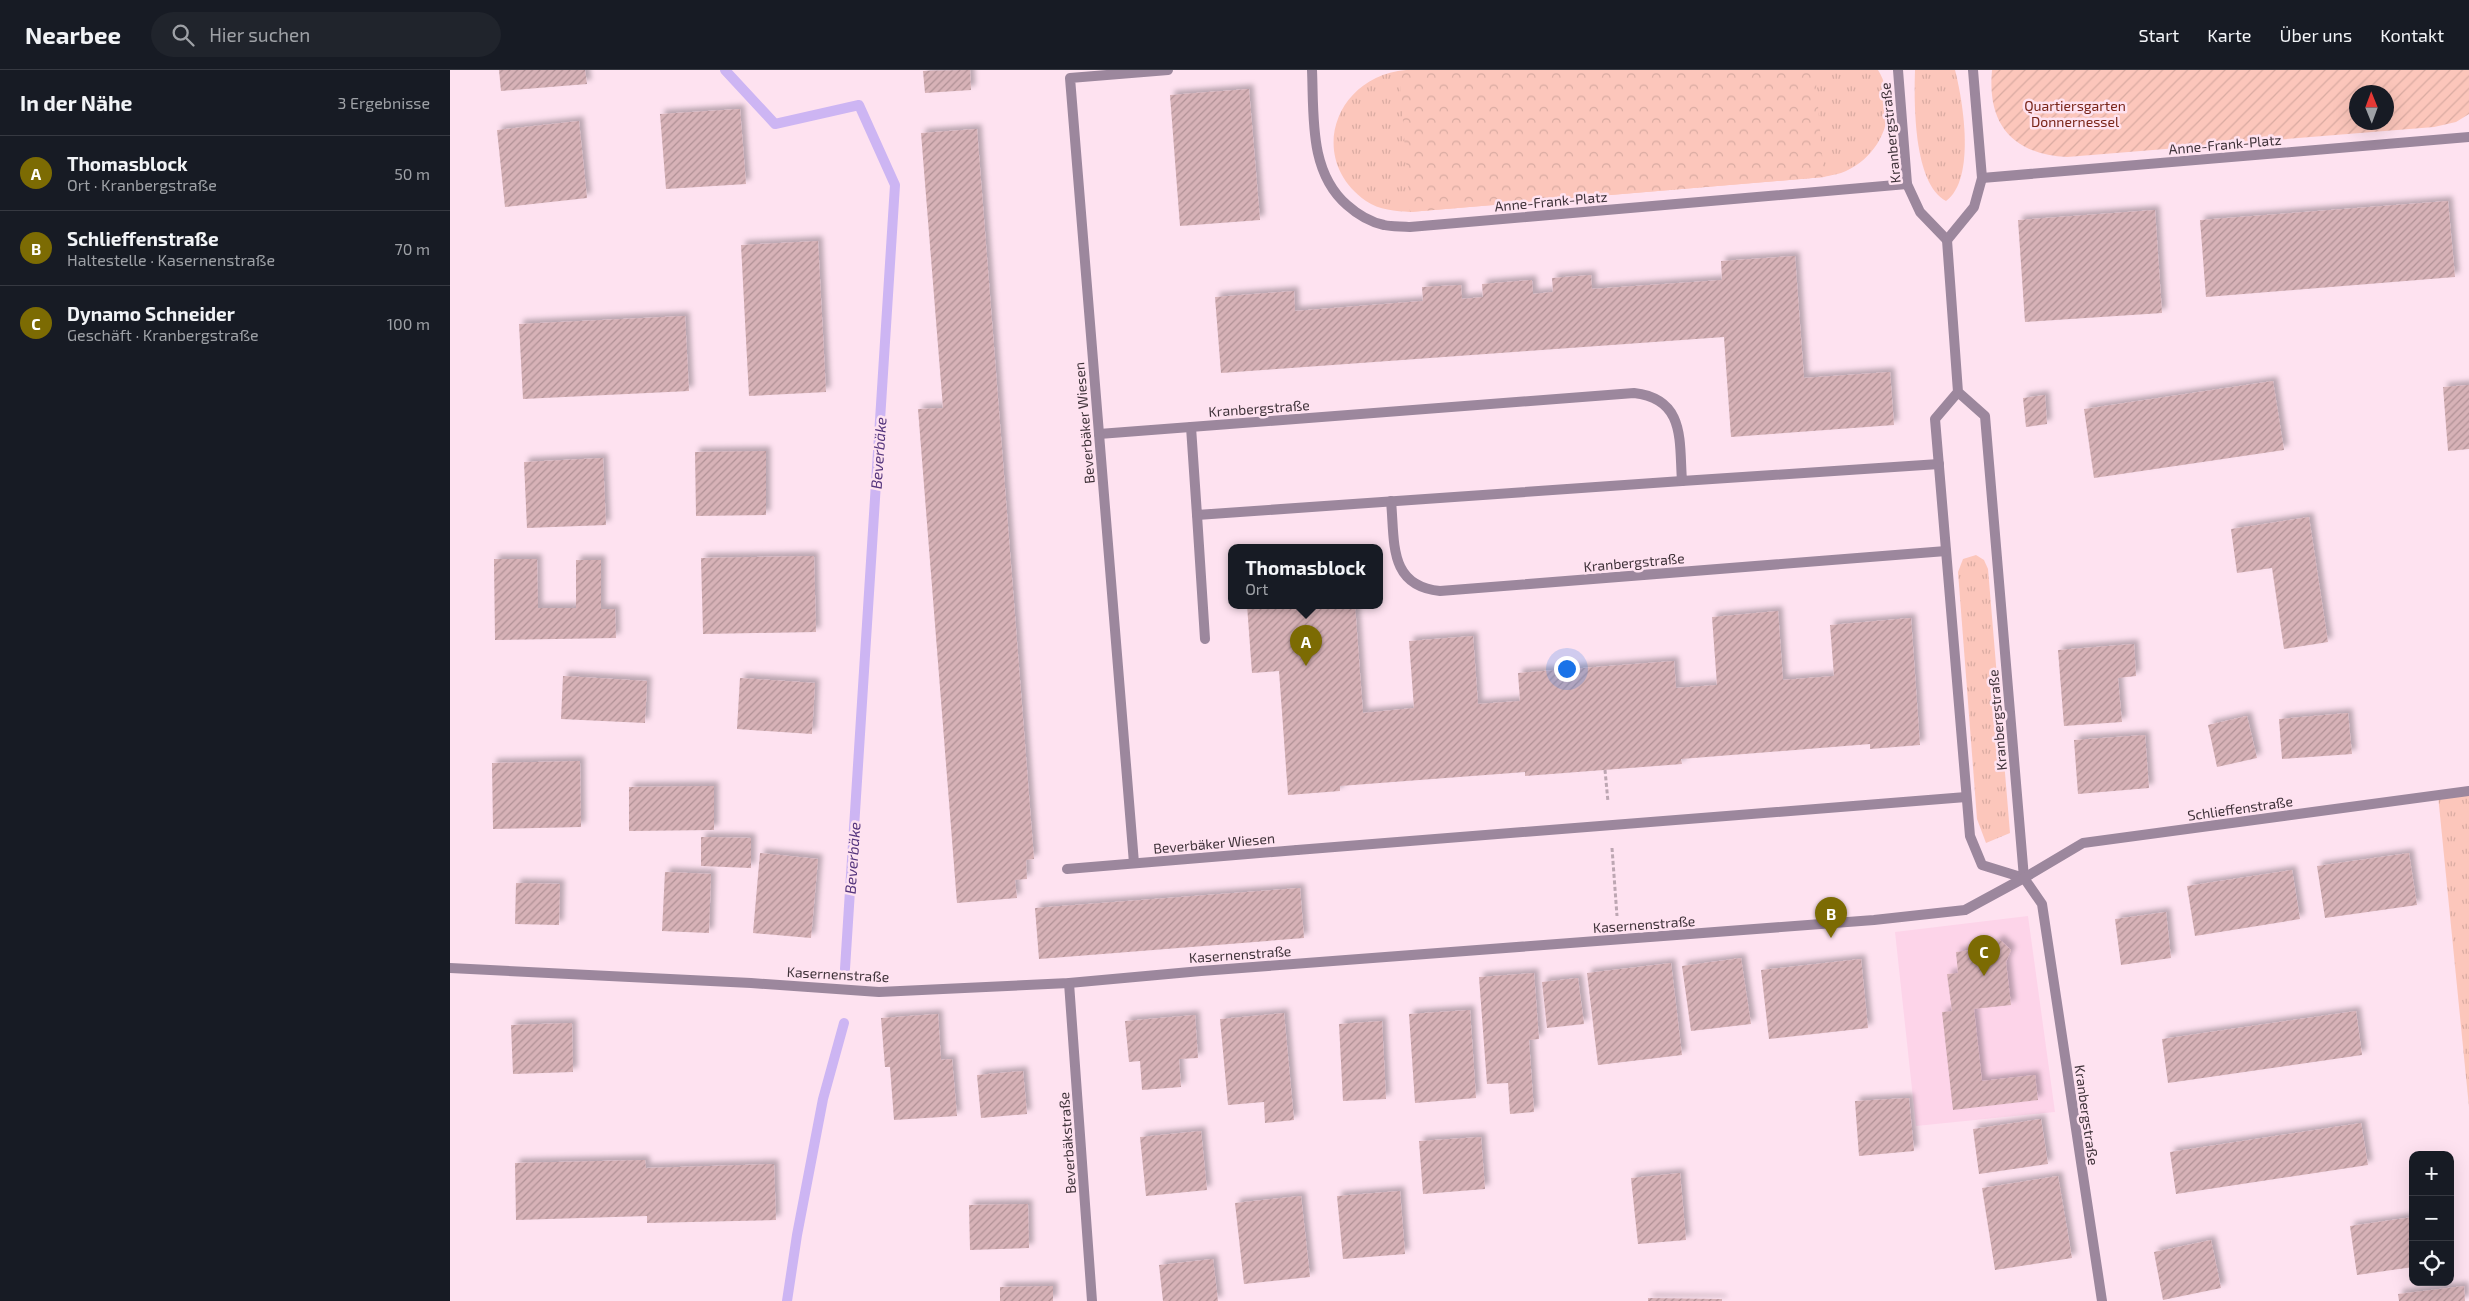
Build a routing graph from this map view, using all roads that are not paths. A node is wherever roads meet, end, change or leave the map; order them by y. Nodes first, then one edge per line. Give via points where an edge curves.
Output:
1 (1168, 70) edge
2 (1312, 70) edge
3 (1898, 70) edge
4 (1974, 70) edge
5 (2469, 136) edge
6 (1982, 178) junction
7 (1907, 184) junction
8 (1947, 240) junction
9 (1958, 392) junction
10 (1190, 427) junction
11 (1099, 434) junction
12 (1939, 464) junction
13 (1682, 481) junction
14 (1391, 501) junction
15 (1196, 515) junction
16 (1946, 551) junction
17 (1205, 639) dead end
18 (2469, 791) edge
19 (1966, 797) junction
20 (1134, 864) junction
21 (1067, 869) dead end
22 (2024, 878) junction
23 (450, 968) edge
24 (1069, 983) junction
25 (1092, 1301) edge
26 (2102, 1301) edge

1 - 11 street, Beverbäker Wiesen via 1070,78
2 - 7 street, Anne-Frank-Platz via 1316,147 1322,173 1337,197 1358,215 1383,225 1420,226
3 - 7 street, Kranbergstraße
4 - 6 street
5 - 6 street, Anne-Frank-Platz
6 - 8 street via 1974,207
7 - 8 street, Kranbergstraße via 1920,212
8 - 9 street
9 - 12 street via 1935,419
9 - 22 street, Kranbergstraße via 1985,416
10 - 11 street, Kranbergstraße
10 - 13 street, Kranbergstraße via 1634,393 1662,401 1672,411 1678,424
10 - 15 street, Kranbergstraße
11 - 20 street, Beverbäker Wiesen
12 - 13 street
12 - 16 street
13 - 14 street
14 - 15 street
14 - 16 street, Kranbergstraße via 1396,560 1413,584 1426,590
15 - 17 street, Kranbergstraße
16 - 19 street
18 - 22 street, Schlieffenstraße via 2083,844
19 - 20 street, Beverbäker Wiesen
19 - 22 street via 1970,836 1982,865
20 - 21 street, Beverbäker Wiesen
22 - 24 street, Kasernenstraße via 1965,910 1874,920
22 - 26 street, Kranbergstraße via 2042,904
23 - 24 street, Kasernenstraße via 751,982 878,992
24 - 25 street, Beverbäkstraße

